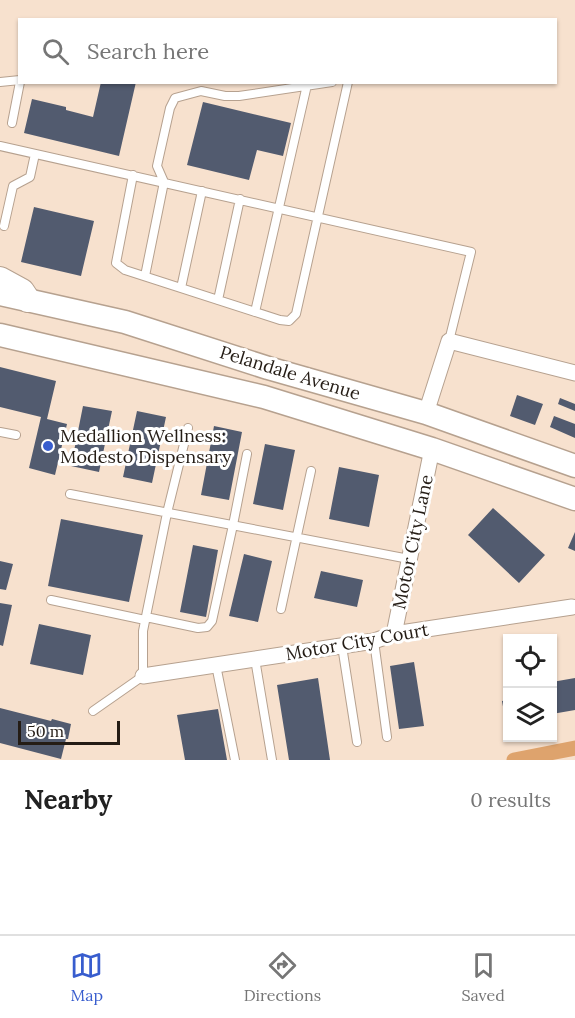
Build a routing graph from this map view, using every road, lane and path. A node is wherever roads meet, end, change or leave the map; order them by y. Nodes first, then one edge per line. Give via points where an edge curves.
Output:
1 (18, 81) edge
2 (0, 82) edge
3 (19, 84) edge
4 (315, 84) edge
5 (348, 84) edge
6 (307, 85) junction
7 (12, 123) dead end
8 (0, 146) edge
9 (35, 153) junction
10 (133, 175) junction
11 (164, 183) junction
12 (202, 191) junction
13 (240, 200) junction
14 (278, 208) junction
15 (317, 217) junction
16 (4, 226) dead end
17 (145, 276) junction
18 (0, 279) edge
19 (182, 288) junction
20 (0, 294) edge
21 (28, 300) junction
22 (218, 300) junction
23 (255, 312) junction
24 (0, 335) edge
25 (449, 341) junction
26 (575, 373) edge
27 (426, 413) junction
28 (188, 428) dead end
29 (0, 432) edge
30 (16, 435) dead end
31 (432, 449) junction
32 (247, 454) dead end
33 (575, 466) edge
34 (311, 471) dead end
35 (70, 494) dead end
36 (575, 499) edge
37 (167, 513) junction
38 (233, 525) junction
39 (298, 538) junction
40 (409, 559) junction
41 (51, 600) dead end
42 (573, 607) edge
43 (282, 609) dead end
44 (145, 618) junction
45 (394, 634) junction
46 (374, 641) junction
47 (342, 646) junction
48 (255, 659) junction
49 (216, 665) junction
50 (143, 676) junction
51 (93, 711) dead end
52 (387, 737) dead end
53 (357, 742) dead end
54 (235, 760) edge
55 (272, 760) edge

1 - 2 lane
3 - 7 lane
4 - 6 lane
5 - 15 lane
6 - 11 lane via 239,96 201,91 175,98 157,166
6 - 14 lane
8 - 9 lane
9 - 10 lane
9 - 16 lane via 30,177 13,186
10 - 11 lane
10 - 17 lane via 116,263
11 - 12 lane
11 - 17 lane
12 - 13 lane
12 - 19 lane
13 - 14 lane
13 - 22 lane
14 - 15 lane
14 - 23 lane
15 - 23 lane via 296,314 289,321
15 - 25 lane via 471,252
17 - 19 lane
18 - 21 main road via 22,291
19 - 22 lane
20 - 21 main road, Pelandale Avenue
21 - 27 main road, Pelandale Avenue via 125,322
22 - 23 lane
24 - 31 main road, Pelandale Avenue via 264,397
25 - 26 street
25 - 27 street
27 - 33 main road, Pelandale Avenue
28 - 37 lane
29 - 30 lane
31 - 36 main road, Pelandale Avenue
31 - 40 street, Motor City Lane
32 - 38 lane
34 - 39 lane
35 - 37 lane
37 - 38 lane
37 - 44 lane
38 - 39 lane
38 - 44 lane via 212,621 207,627
39 - 40 lane
39 - 43 lane
40 - 45 street, Motor City Lane
41 - 44 lane
42 - 45 street, Motor City Court
44 - 50 lane
45 - 46 street, Motor City Court
46 - 47 street, Motor City Court
46 - 52 lane
47 - 48 street, Motor City Court
47 - 53 lane
48 - 49 street, Motor City Court
48 - 55 lane
49 - 50 street, Motor City Court
49 - 54 lane
50 - 51 lane

